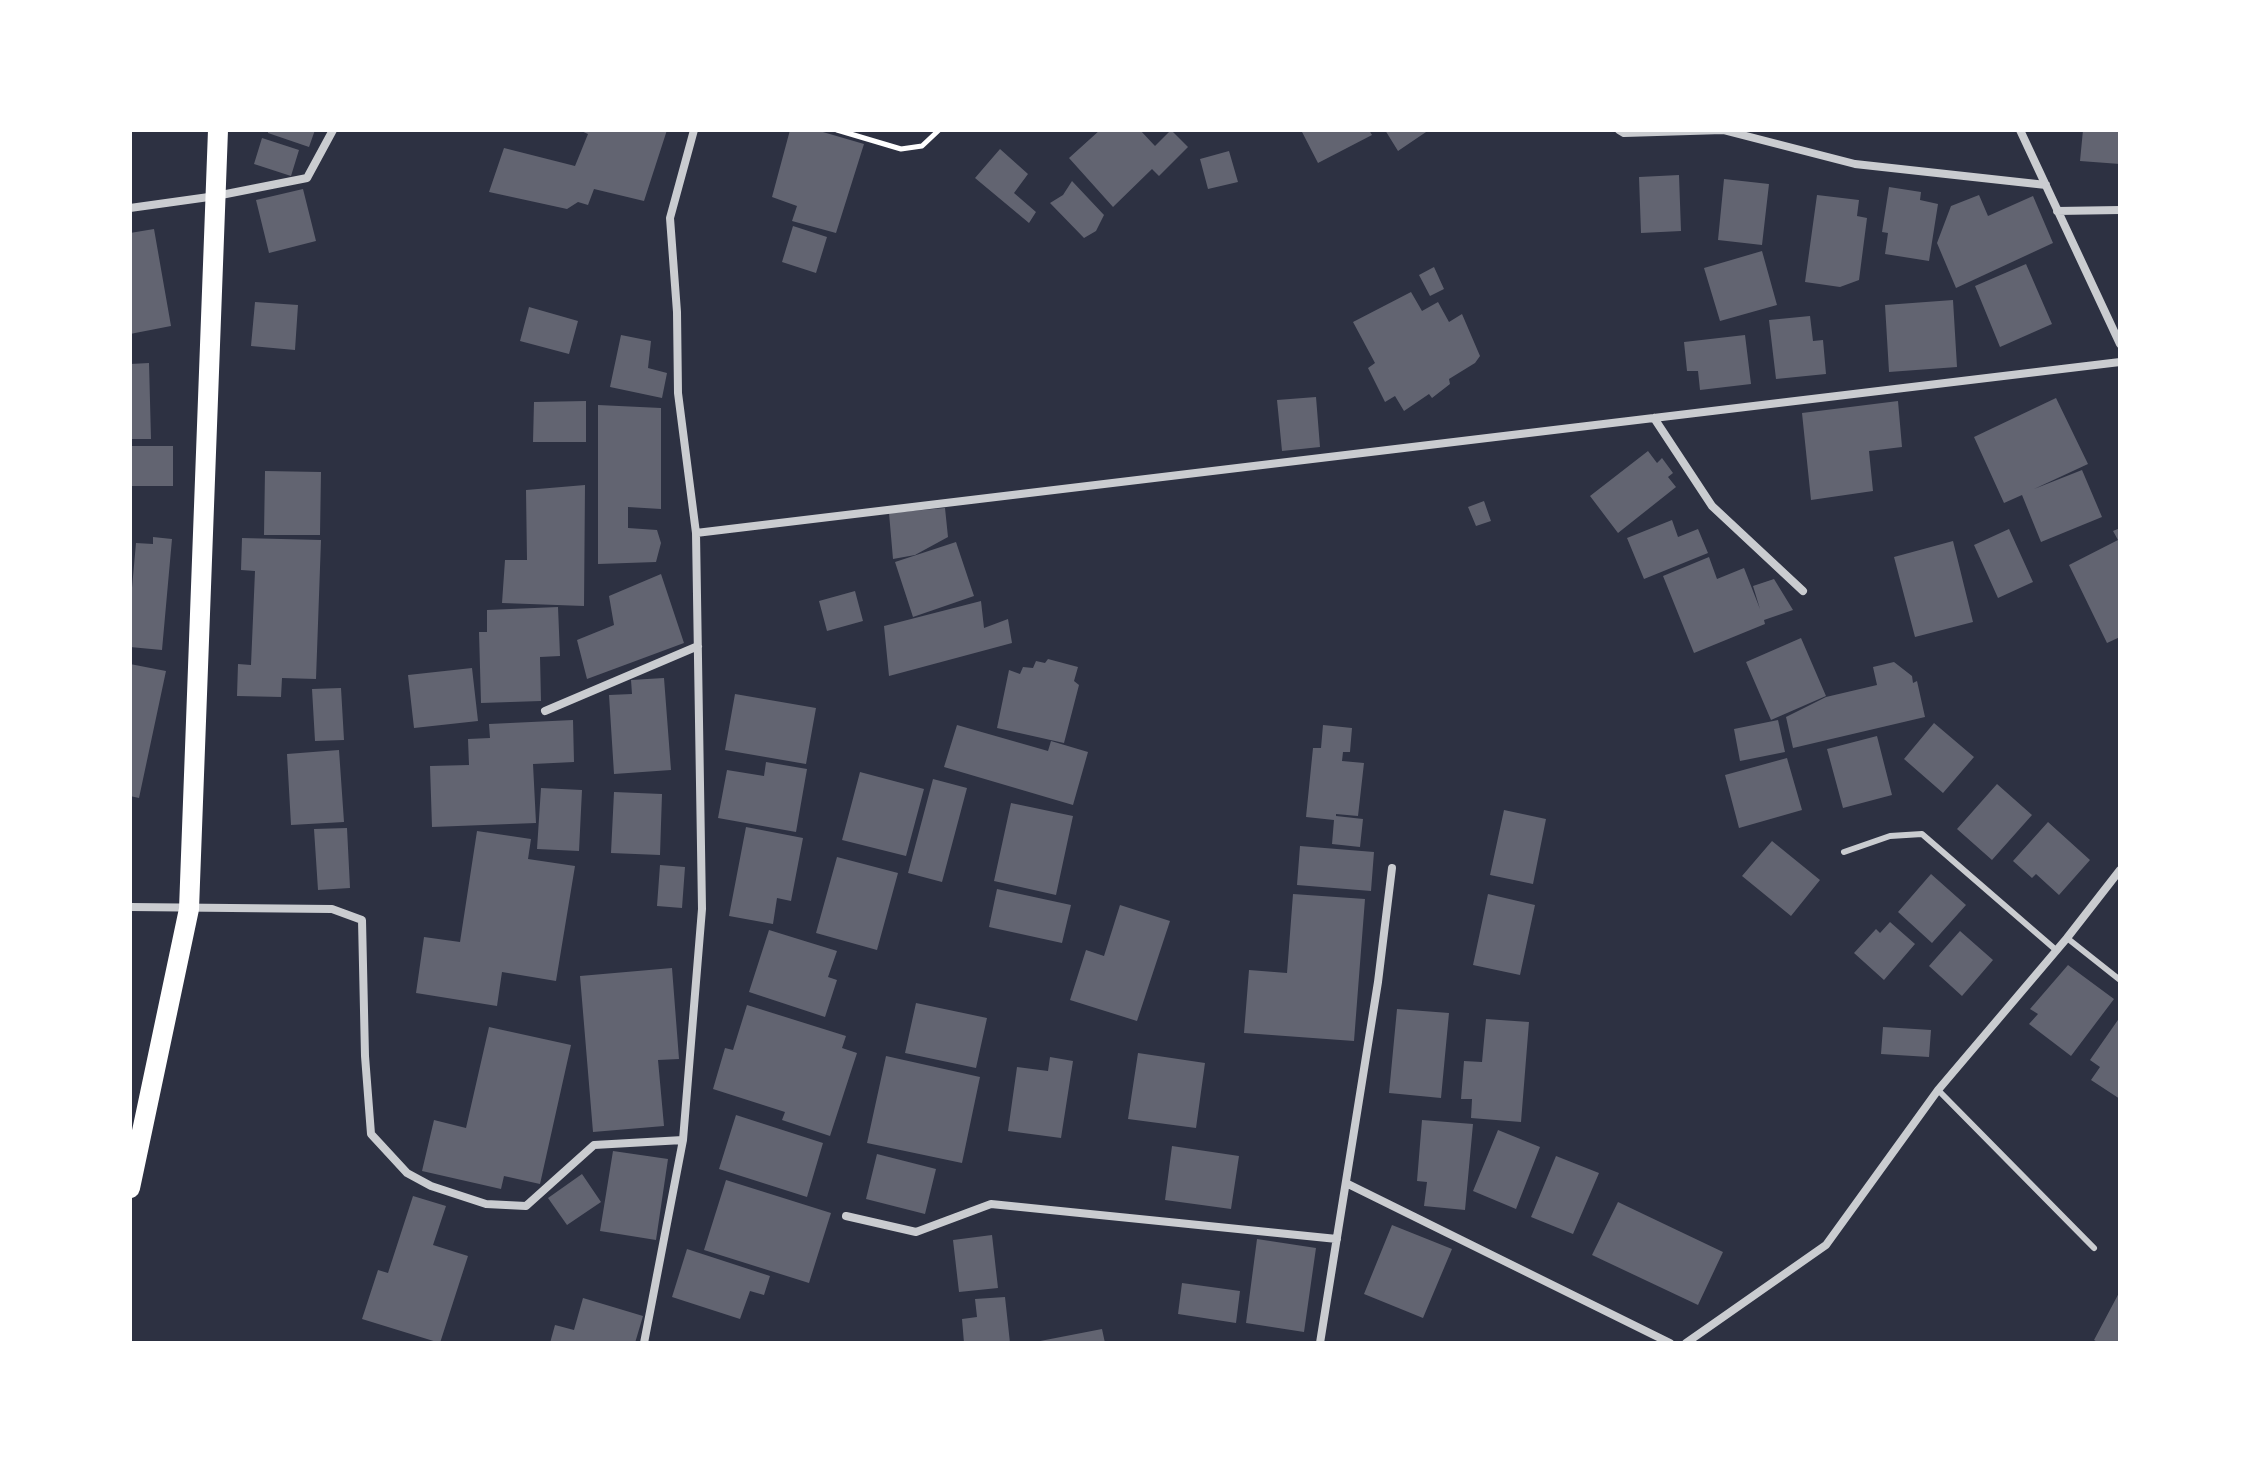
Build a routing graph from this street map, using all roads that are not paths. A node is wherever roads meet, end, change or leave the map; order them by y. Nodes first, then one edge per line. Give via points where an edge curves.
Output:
1 (218, 130) edge
2 (333, 130) edge
3 (694, 130) edge
4 (1619, 130) edge
5 (2020, 130) edge
6 (2046, 185) junction
7 (216, 196) junction
8 (130, 208) edge
9 (2120, 210) edge
10 (2057, 211) junction
11 (2120, 344) edge
12 (2120, 362) edge
13 (1654, 418) junction
14 (696, 533) junction
15 (1803, 591) dead end
16 (698, 646) junction
17 (545, 711) dead end
18 (1844, 852) dead end
19 (1392, 868) dead end
20 (2120, 870) edge
21 (130, 907) edge
22 (189, 909) junction
23 (2067, 938) junction
24 (2056, 950) junction
25 (2120, 980) edge
26 (1938, 1090) junction
27 (683, 1140) junction
28 (1346, 1183) junction
29 (130, 1188) edge
30 (846, 1216) dead end
31 (1337, 1239) junction
32 (2094, 1248) dead end
33 (644, 1343) edge
34 (1320, 1343) edge
35 (1670, 1343) edge
36 (1686, 1343) edge

1 - 7 main road
2 - 7 street via 307,178
3 - 14 street via 670,218 678,393
4 - 6 street via 1723,130 1855,164
5 - 6 street
6 - 10 street
7 - 8 street
7 - 22 main road
9 - 10 street
10 - 11 street
12 - 13 street
13 - 14 street
13 - 15 street via 1712,506
14 - 16 street
16 - 17 street
16 - 27 street via 702,909
18 - 24 lane via 1890,836 1922,834
19 - 28 street
20 - 23 street
21 - 22 street
22 - 27 street via 332,909 362,920 371,1134 407,1173 431,1186 486,1204 526,1206 594,1145
22 - 29 main road
23 - 24 street
23 - 25 lane
24 - 26 street
26 - 32 lane
26 - 36 street via 1826,1245
27 - 33 street
28 - 31 street
28 - 35 street
30 - 31 street via 916,1232 991,1204
31 - 34 street

